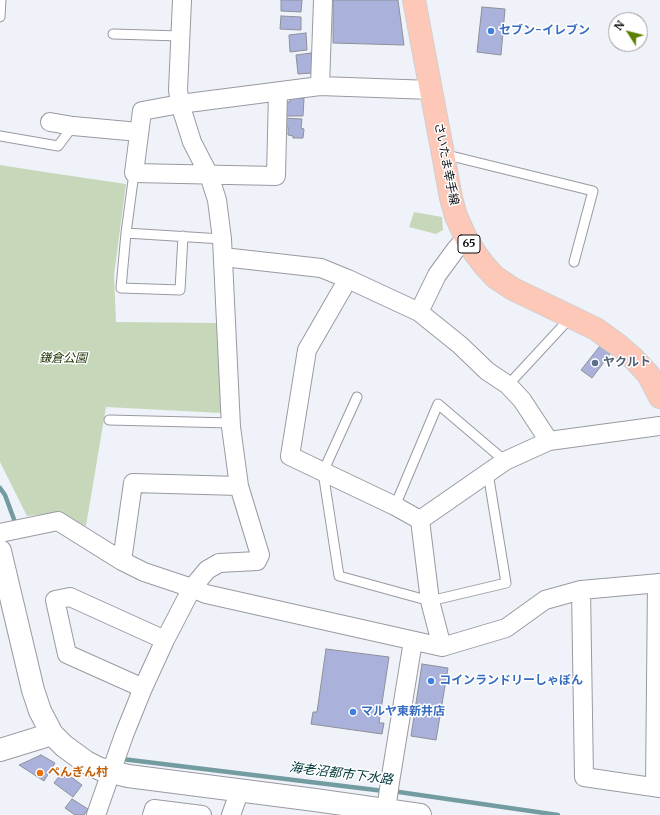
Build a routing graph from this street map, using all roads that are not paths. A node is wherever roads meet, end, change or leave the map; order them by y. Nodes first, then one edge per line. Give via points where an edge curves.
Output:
1 (1, 0) edge
2 (182, 0) edge
3 (323, 0) edge
4 (414, 0) edge
5 (0, 17) edge
6 (113, 34) dead end
7 (180, 36) junction
8 (320, 86) junction
9 (432, 90) junction
10 (278, 92) junction
11 (180, 104) junction
12 (50, 122) dead end
13 (74, 126) junction
14 (139, 132) junction
15 (0, 136) edge
16 (443, 154) junction
17 (134, 173) junction
18 (209, 175) junction
19 (126, 233) junction
20 (183, 236) junction
21 (466, 238) junction
22 (222, 248) junction
23 (574, 262) dead end
24 (348, 279) junction
25 (419, 312) junction
26 (571, 318) junction
27 (508, 385) junction
28 (357, 397) dead end
29 (660, 397) edge
30 (109, 420) dead end
31 (231, 423) junction
32 (660, 426) edge
33 (549, 441) junction
34 (505, 461) junction
35 (323, 472) junction
36 (488, 473) junction
37 (239, 486) junction
38 (394, 506) junction
39 (420, 520) junction
40 (0, 533) edge
41 (0, 551) edge
42 (122, 561) junction
43 (659, 583) edge
44 (192, 588) junction
45 (582, 590) junction
46 (430, 601) junction
47 (165, 640) junction
48 (413, 641) junction
49 (442, 647) junction
50 (143, 688) junction
51 (52, 734) junction
52 (0, 750) edge
53 (111, 772) junction
54 (657, 788) edge
55 (240, 790) junction
56 (387, 805) junction
57 (96, 815) edge
58 (152, 815) edge
59 (202, 815) edge
60 (231, 815) edge
61 (420, 815) edge

1 - 5 lane
2 - 7 street
3 - 8 street
4 - 9 main road, さいたま幸手線 / 65
6 - 7 lane
7 - 11 street
8 - 9 street
8 - 10 street
9 - 16 main road, さいたま幸手線 / 65
10 - 11 street
10 - 18 street via 276,176
11 - 14 street via 142,111
11 - 18 street via 192,142
12 - 13 street
13 - 14 street
13 - 15 lane via 58,146
14 - 17 street
16 - 21 main road, さいたま幸手線 / 65 via 451,198
16 - 23 lane via 593,191
17 - 18 street
17 - 19 lane
18 - 22 street via 217,200
19 - 20 lane
19 - 20 lane via 121,288 180,290
20 - 22 lane
21 - 25 street via 437,275
21 - 26 main road, さいたま幸手線 / 65 via 495,277 513,289
22 - 24 street via 321,268
22 - 31 street
24 - 25 street
24 - 35 street via 307,350 290,456
25 - 27 street via 487,371
26 - 27 lane
26 - 29 main road, さいたま幸手線 / 65 via 596,329 633,358 648,374
27 - 33 street via 522,400
28 - 35 lane
30 - 31 lane
31 - 37 street
32 - 33 street
33 - 34 street
34 - 36 street
34 - 38 lane via 438,404
35 - 38 street
35 - 46 lane via 339,576
36 - 39 street
36 - 46 lane via 506,583
37 - 42 street via 133,483
37 - 44 street via 260,555 257,561 219,563 207,570
38 - 39 street
39 - 46 street
40 - 42 street via 58,521
41 - 51 street via 34,690 40,711
42 - 44 street via 144,572
43 - 45 street
43 - 54 street
44 - 47 street
44 - 48 street via 206,594
45 - 49 street via 545,600 506,628
45 - 54 street via 584,777
46 - 49 street
47 - 50 street
47 - 50 street via 70,596 55,600 67,654
48 - 49 street
48 - 56 street
50 - 53 street
51 - 52 street
51 - 53 street via 78,757
53 - 55 street
53 - 57 street
55 - 56 street
55 - 60 street
56 - 61 street
58 - 59 street via 154,809

